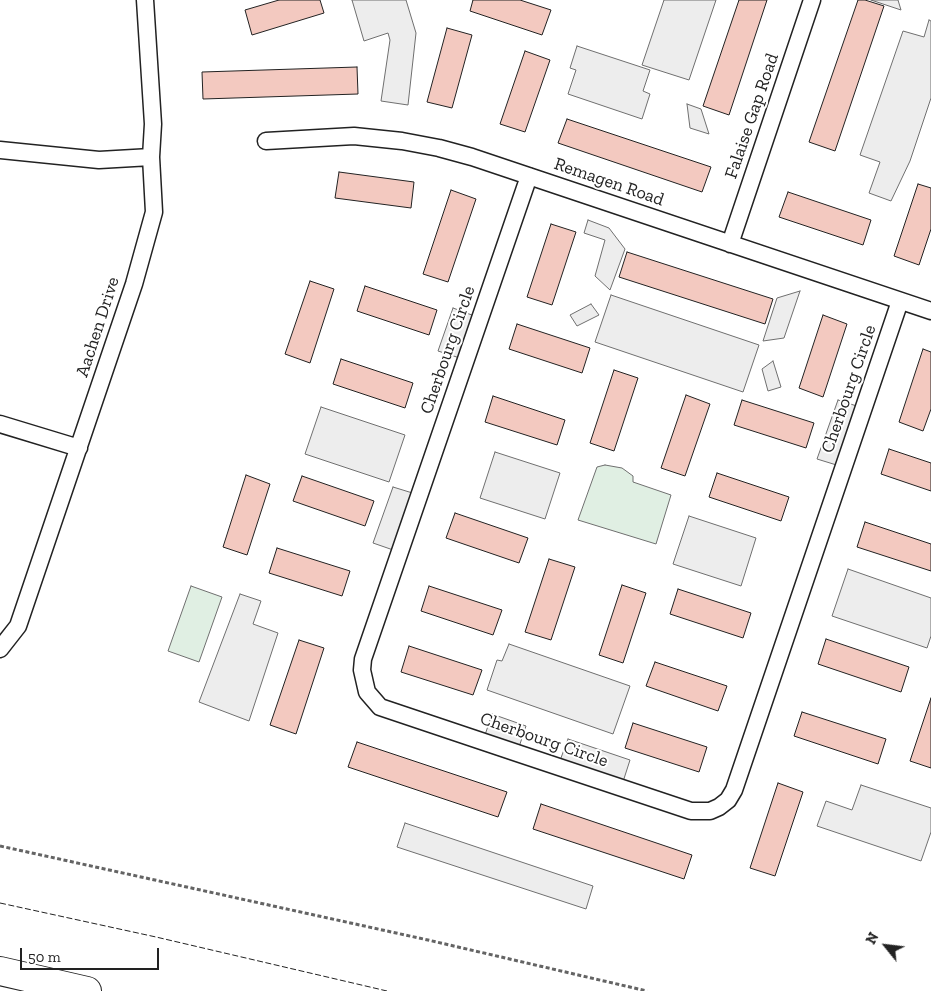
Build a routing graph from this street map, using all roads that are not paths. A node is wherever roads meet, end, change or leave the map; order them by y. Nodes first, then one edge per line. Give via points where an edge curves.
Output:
1 (145, 0) edge
2 (812, 0) edge
3 (266, 141) dead end
4 (0, 150) edge
5 (151, 157) junction
6 (529, 176) junction
7 (730, 244) junction
8 (900, 301) junction
9 (931, 311) edge
10 (0, 424) edge
11 (80, 448) junction
12 (0, 649) edge
13 (0, 971) edge
14 (87, 991) edge

1 - 5 street, Aachen Drive via 153,124
2 - 7 street, Falaise Gap Road
3 - 6 street, Remagen Road via 375,137 439,148
4 - 5 street via 99,160
5 - 11 street, Aachen Drive via 154,212
6 - 7 street, Remagen Road
6 - 8 street, Cherbourg Circle via 363,658 367,692 380,707 691,811 710,811 728,800
7 - 8 street, Remagen Road
8 - 9 street, Remagen Road
10 - 11 street
11 - 12 street, Aachen Drive via 18,626
13 - 14 highway

